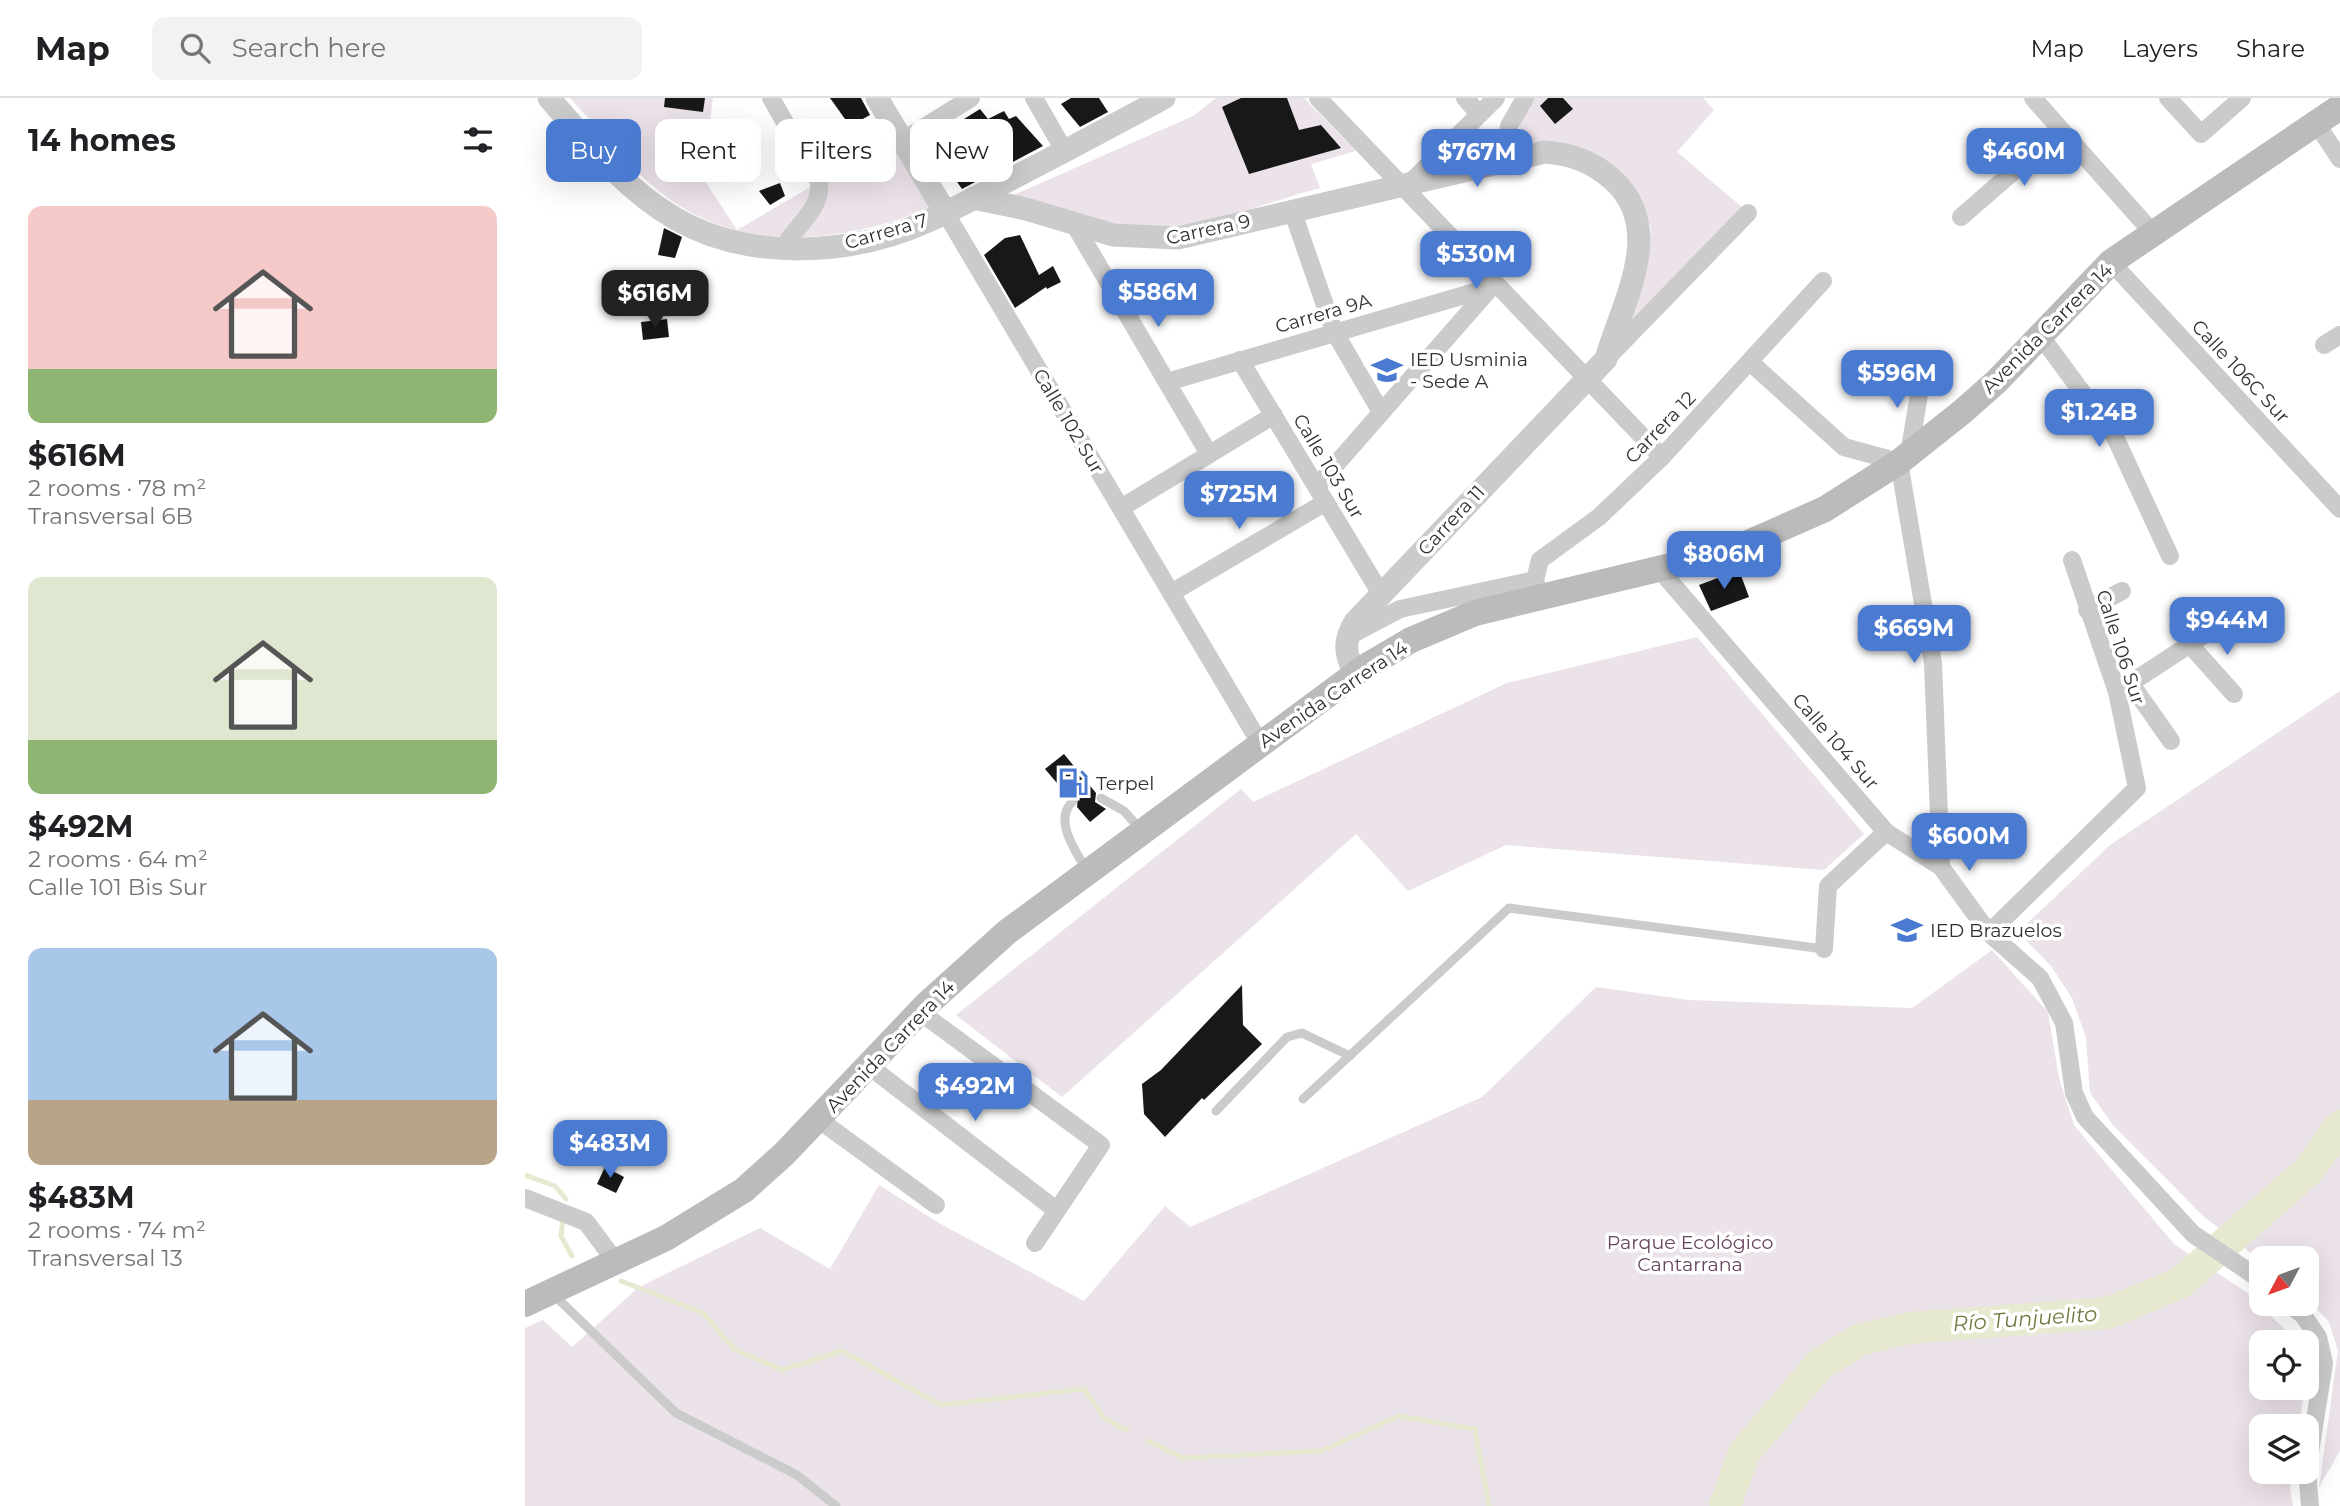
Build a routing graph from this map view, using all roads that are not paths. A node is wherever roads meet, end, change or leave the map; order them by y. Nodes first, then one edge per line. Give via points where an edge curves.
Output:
1 (549, 98) edge
2 (771, 98) edge
3 (877, 98) edge
4 (971, 98) edge
5 (1034, 98) edge
6 (1164, 98) edge
7 (1318, 98) edge
8 (1465, 98) edge
9 (1496, 98) edge
10 (1525, 98) edge
11 (2033, 98) edge
12 (2168, 98) edge
13 (2242, 98) edge
14 (2332, 109) edge
15 (1479, 114) junction
16 (2061, 130) junction
17 (902, 141) junction
18 (1065, 152) junction
19 (2340, 159) edge
20 (1505, 160) junction
21 (1405, 185) junction
22 (973, 198) junction
23 (1292, 210) junction
24 (945, 212) junction
25 (1748, 213) dead end
26 (1961, 218) dead end
27 (1074, 224) junction
28 (2152, 232) junction
29 (783, 248) junction
30 (2111, 262) junction
31 (1823, 281) dead end
32 (1494, 285) junction
33 (1334, 331) junction
34 (2040, 335) junction
35 (2340, 335) edge
36 (2324, 345) dead end
37 (1606, 359) junction
38 (1240, 360) junction
39 (1751, 362) junction
40 (1912, 362) dead end
41 (1586, 377) junction
42 (1167, 382) junction
43 (1381, 412) junction
44 (1273, 415) junction
45 (1209, 454) junction
46 (1662, 457) junction
47 (1904, 458) junction
48 (1317, 486) junction
49 (1326, 502) junction
50 (1121, 508) junction
51 (2340, 509) edge
52 (2170, 556) dead end
53 (2072, 560) dead end
54 (1660, 570) junction
55 (1537, 588) junction
56 (2122, 592) dead end
57 (1171, 593) junction
58 (1381, 593) junction
59 (2087, 610) junction
60 (2207, 633) dead end
61 (1347, 637) junction
62 (2191, 646) junction
63 (1355, 674) junction
64 (2124, 688) junction
65 (2234, 694) dead end
66 (2171, 741) dead end
67 (1260, 743) junction
68 (1101, 798) dead end
69 (1073, 801) dead end
70 (1142, 830) junction
71 (1886, 831) junction
72 (1941, 867) junction
73 (1086, 871) junction
74 (1989, 933) junction
75 (1824, 949) joint
76 (920, 1012) junction
77 (1350, 1056) junction
78 (869, 1066) junction
79 (1303, 1099) dead end
80 (1216, 1111) dead end
81 (818, 1119) junction
82 (525, 1198) edge
83 (936, 1205) dead end
84 (1056, 1210) junction
85 (1035, 1243) dead end
86 (616, 1262) junction
87 (2249, 1271) edge
88 (551, 1292) junction
89 (525, 1304) edge
90 (2304, 1316) edge
91 (836, 1506) edge
92 (2310, 1506) edge

1 - 29 street, Carrera 7 via 597,154 645,198 699,231 746,245
2 - 29 street via 819,182 820,193
3 - 17 street, Calle 102 Sur
4 - 17 street
5 - 18 street
6 - 18 street, Carrera 7
7 - 21 street
8 - 15 street
9 - 15 street
10 - 20 street via 1509,126
11 - 16 street
12 - 13 street via 2201,134
14 - 19 street
14 - 28 main road, Avenida Carrera 14
15 - 21 street
16 - 26 street
16 - 28 street
17 - 24 street, Calle 102 Sur
18 - 22 street, Carrera 7
20 - 21 street, Carrera 9
20 - 37 street, Carrera 9 via 1545,152 1584,160 1617,184 1632,206 1640,245
21 - 23 street, Carrera 9
21 - 32 street
22 - 24 street, Carrera 7
22 - 27 street, Carrera 9
23 - 27 street, Carrera 9 via 1178,238 1134,239
23 - 33 street
24 - 29 street, Carrera 7 via 875,238
24 - 50 street, Calle 102 Sur
25 - 37 street
27 - 42 street
28 - 30 main road, Avenida Carrera 14
30 - 34 main road, Avenida Carrera 14
30 - 51 street, Calle 106C Sur
31 - 39 street, Carrera 12
32 - 33 street, Carrera 9A
32 - 41 street
32 - 43 street
33 - 38 street, Carrera 9A
33 - 43 street
34 - 47 main road, Avenida Carrera 14 via 1979,397
34 - 52 street via 2115,437
35 - 36 street
37 - 41 street, Carrera 11
38 - 42 street, Carrera 9A
38 - 44 street, Calle 103 Sur
39 - 46 street, Carrera 12
39 - 47 street via 1844,447
40 - 47 street via 1921,383
41 - 46 street
41 - 58 street, Carrera 11
42 - 45 street
43 - 48 street
44 - 45 street
44 - 48 street, Calle 103 Sur
45 - 50 street
46 - 55 street, Carrera 12 via 1599,517 1548,552 1536,569
47 - 54 main road, Avenida Carrera 14 via 1825,509 1782,530
47 - 72 street via 1933,663
48 - 49 street, Calle 103 Sur
49 - 57 street
49 - 58 street, Calle 103 Sur
50 - 57 street, Calle 102 Sur
53 - 59 street, Calle 106 Sur
54 - 55 main road, Avenida Carrera 14
54 - 71 street, Calle 104 Sur
55 - 61 street via 1401,609
55 - 63 main road, Avenida Carrera 14 via 1436,629
56 - 59 street
57 - 67 street, Calle 102 Sur
58 - 61 street, Carrera 11
59 - 64 street, Calle 106 Sur
60 - 62 street
61 - 63 street via 1348,660
62 - 64 street
62 - 65 street
63 - 67 main road, Avenida Carrera 14
64 - 66 street
64 - 74 street, Calle 106 Sur via 2137,788
67 - 70 main road, Avenida Carrera 14
68 - 70 lane via 1124,811
69 - 73 lane via 1063,821
70 - 73 main road, Avenida Carrera 14
71 - 72 street, Calle 104 Sur
71 - 75 street via 1828,886
72 - 74 street, Calle 104 Sur
73 - 76 main road, Avenida Carrera 14 via 1007,932
74 - 87 street, Calle 104 Sur via 2040,978 2055,1000 2064,1023 2074,1093 2085,1117 2193,1234
75 - 77 lane via 1509,908
76 - 78 main road, Avenida Carrera 14
76 - 84 street via 1101,1145
77 - 79 lane
77 - 80 lane via 1303,1033 1287,1037
78 - 81 main road, Avenida Carrera 14
78 - 84 street
81 - 83 street
81 - 86 main road, Avenida Carrera 14 via 744,1190
82 - 86 street via 586,1222
84 - 85 street
86 - 88 main road, Avenida Carrera 14
88 - 89 main road, Avenida Carrera 14
88 - 91 lane via 676,1413 797,1475
90 - 92 street via 2318,1337 2324,1363 2307,1471

